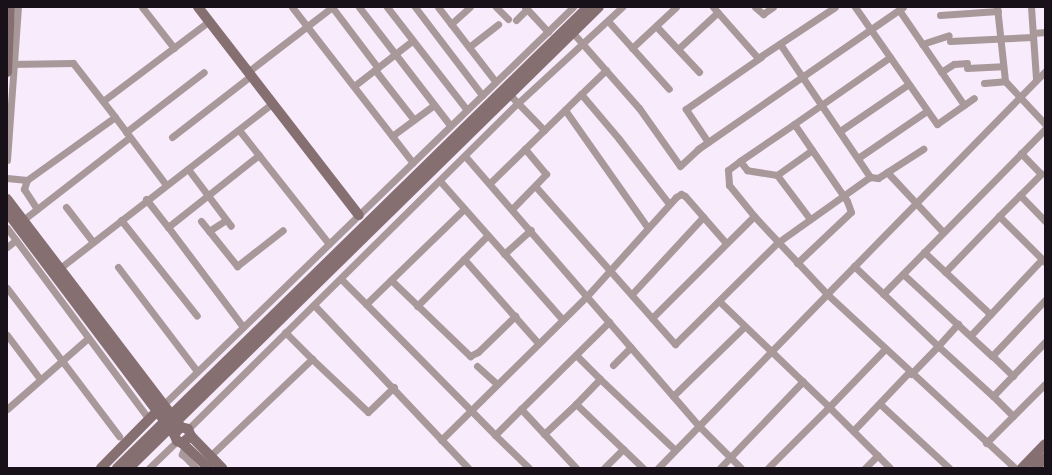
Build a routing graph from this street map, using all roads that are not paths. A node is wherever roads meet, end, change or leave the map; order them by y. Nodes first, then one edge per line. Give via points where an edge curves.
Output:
1 (10, 7) edge
2 (18, 7) edge
3 (142, 7) edge
4 (198, 7) edge
5 (292, 7) edge
6 (332, 7) edge
7 (359, 7) edge
8 (387, 7) edge
9 (415, 7) edge
10 (438, 7) edge
11 (470, 7) edge
12 (496, 7) edge
13 (573, 7) edge
14 (588, 7) edge
15 (598, 7) edge
16 (622, 7) edge
17 (676, 7) edge
18 (755, 7) edge
19 (773, 7) edge
20 (836, 7) edge
21 (855, 7) edge
22 (1031, 7) edge
23 (526, 8) edge
24 (901, 8) edge
25 (997, 9) edge
26 (715, 10) edge
27 (940, 15) dead end
28 (508, 19) dead end
29 (516, 20) dead end
30 (608, 20) junction
31 (209, 21) junction
32 (451, 24) junction
33 (498, 24) dead end
34 (307, 26) junction
35 (656, 26) junction
36 (871, 29) junction
37 (548, 32) junction
38 (573, 32) junction
39 (1045, 32) edge
40 (1033, 35) junction
41 (1000, 39) junction
42 (412, 41) junction
43 (583, 43) junction
44 (780, 44) junction
45 (922, 44) junction
46 (469, 47) junction
47 (174, 48) junction
48 (632, 48) junction
49 (678, 49) junction
50 (395, 54) junction
51 (761, 57) junction
52 (890, 57) junction
53 (1002, 66) junction
54 (10, 67) edge
55 (377, 69) junction
56 (606, 70) junction
57 (1045, 71) edge
58 (204, 72) dead end
59 (699, 72) dead end
60 (942, 72) junction
61 (250, 73) junction
62 (804, 78) junction
63 (1036, 79) junction
64 (495, 81) junction
65 (1005, 81) junction
66 (984, 83) dead end
67 (908, 84) junction
68 (354, 86) junction
69 (513, 88) junction
70 (669, 89) dead end
71 (582, 94) junction
72 (482, 95) junction
73 (1020, 97) junction
74 (974, 98) dead end
75 (103, 101) junction
76 (273, 103) junction
77 (518, 104) junction
78 (434, 105) junction
79 (822, 105) junction
80 (964, 105) junction
81 (565, 110) junction
82 (464, 111) junction
83 (927, 111) junction
84 (115, 117) junction
85 (414, 120) junction
86 (449, 124) junction
87 (794, 124) junction
88 (1045, 124) edge
89 (468, 129) junction
90 (1045, 129) edge
91 (239, 130) junction
92 (544, 130) junction
93 (840, 131) junction
94 (128, 134) junction
95 (392, 136) junction
96 (172, 137) dead end
97 (708, 142) junction
98 (525, 149) junction
99 (923, 149) dead end
100 (812, 150) junction
101 (1021, 153) junction
102 (259, 155) junction
103 (465, 156) junction
104 (858, 158) junction
105 (7, 160) edge
106 (740, 161) junction
107 (413, 163) junction
108 (188, 169) junction
109 (887, 172) junction
110 (777, 175) junction
111 (1043, 176) edge
112 (7, 178) edge
113 (870, 178) junction
114 (27, 180) junction
115 (440, 181) junction
116 (490, 183) junction
117 (166, 185) junction
118 (536, 187) junction
119 (208, 195) junction
120 (844, 195) junction
121 (1020, 195) junction
122 (7, 199) edge
123 (146, 199) junction
124 (669, 204) junction
125 (916, 204) junction
126 (66, 208) dead end
127 (37, 209) junction
128 (464, 209) junction
129 (512, 209) junction
130 (7, 212) edge
131 (359, 215) junction
132 (754, 216) junction
133 (999, 216) junction
134 (703, 217) junction
135 (810, 219) junction
136 (24, 220) junction
137 (121, 220) junction
138 (226, 220) junction
139 (201, 221) dead end
140 (1045, 221) edge
141 (231, 226) dead end
142 (168, 227) junction
143 (7, 228) edge
144 (648, 228) junction
145 (283, 230) dead end
146 (531, 230) junction
147 (209, 231) junction
148 (943, 232) junction
149 (488, 235) junction
150 (16, 240) junction
151 (93, 242) junction
152 (777, 242) junction
153 (726, 243) junction
154 (329, 244) junction
155 (7, 247) edge
156 (924, 252) junction
157 (504, 254) junction
158 (464, 259) junction
159 (1044, 261) edge
160 (797, 263) junction
161 (854, 266) junction
162 (118, 267) dead end
163 (60, 268) junction
164 (610, 270) junction
165 (945, 272) junction
166 (903, 274) junction
167 (341, 279) junction
168 (391, 280) junction
169 (7, 288) edge
170 (632, 294) junction
171 (827, 294) junction
172 (883, 294) junction
173 (587, 296) junction
174 (1045, 300) edge
175 (719, 301) junction
176 (366, 304) junction
177 (314, 305) junction
178 (417, 306) junction
179 (990, 314) junction
180 (197, 316) dead end
181 (515, 316) junction
182 (652, 318) junction
183 (562, 319) junction
184 (609, 322) junction
185 (958, 324) junction
186 (243, 326) junction
187 (745, 326) junction
188 (285, 332) junction
189 (7, 335) edge
190 (971, 336) junction
191 (88, 338) junction
192 (1045, 342) edge
193 (538, 343) junction
194 (938, 346) junction
195 (631, 347) junction
196 (885, 349) junction
197 (772, 352) junction
198 (576, 355) junction
199 (992, 356) junction
200 (312, 359) junction
201 (62, 360) junction
202 (613, 365) dead end
203 (477, 366) dead end
204 (197, 371) junction
205 (910, 373) junction
206 (1013, 376) junction
207 (40, 379) junction
208 (600, 379) junction
209 (803, 381) junction
210 (497, 384) junction
211 (1045, 384) edge
212 (394, 387) junction
213 (672, 396) junction
214 (993, 396) junction
215 (576, 404) junction
216 (880, 404) junction
217 (160, 408) junction
218 (829, 408) junction
219 (7, 409) edge
220 (521, 410) junction
221 (471, 411) junction
222 (1013, 416) junction
223 (149, 419) junction
224 (699, 426) junction
225 (178, 431) junction
226 (853, 431) junction
227 (544, 434) junction
228 (495, 435) junction
229 (119, 436) dead end
230 (441, 440) junction
231 (986, 443) junction
232 (1045, 444) edge
233 (623, 449) junction
234 (675, 450) junction
235 (878, 455) junction
236 (210, 456) junction
237 (730, 458) junction
238 (1045, 458) edge
239 (154, 466) edge
240 (660, 467) edge
241 (101, 468) edge
242 (117, 468) edge
243 (129, 468) edge
244 (196, 468) edge
245 (209, 468) edge
246 (222, 468) edge
247 (468, 468) edge
248 (529, 468) edge
249 (576, 468) edge
250 (604, 468) edge
251 (643, 468) edge
252 (720, 468) edge
253 (741, 468) edge
254 (768, 468) edge
255 (865, 468) edge
256 (890, 468) edge
257 (949, 468) edge
258 (1014, 468) edge
259 (1022, 468) edge
260 (1035, 468) edge

1 - 54 street
2 - 54 street
3 - 47 street
4 - 31 street
5 - 34 street
6 - 34 street
6 - 55 street
7 - 50 street
8 - 42 street
9 - 72 street
10 - 32 street
11 - 32 street
12 - 28 street
13 - 37 street
14 - 69 street
15 - 38 street
16 - 30 street
17 - 35 street
18 - 19 street via 763,14
20 - 44 street
21 - 36 street
22 - 40 street
23 - 29 street
23 - 37 street
24 - 36 street
24 - 45 street
25 - 27 street
25 - 41 street
26 - 49 street
26 - 51 street via 758,58
30 - 43 street
30 - 48 street
31 - 47 street
31 - 61 street
32 - 46 street
33 - 46 street
34 - 61 street
34 - 68 street
35 - 48 street
35 - 49 street
36 - 52 street
36 - 62 street
37 - 64 street
38 - 43 street
38 - 69 street
39 - 40 street
40 - 41 street
40 - 63 street
41 - 45 street via 950,38
41 - 53 street
42 - 50 street
42 - 82 street
43 - 56 street
43 - 77 street
44 - 51 street
44 - 62 street
45 - 60 street
46 - 64 street
47 - 75 street
48 - 70 street
49 - 59 street
50 - 55 street
50 - 78 street
51 - 97 street via 686,109
52 - 67 street
52 - 79 street
53 - 60 street via 954,64
53 - 65 street
54 - 75 street via 73,63
54 - 105 street
55 - 68 street
55 - 85 street
56 - 71 street
56 - 97 street via 640,108 680,166
57 - 63 street
58 - 94 street
60 - 80 street
61 - 76 street
61 - 96 street
62 - 79 street
62 - 97 street
63 - 73 street
64 - 72 street
65 - 66 street
65 - 73 street
67 - 83 street
67 - 93 street
68 - 95 street
69 - 77 street
69 - 89 street
71 - 81 street
71 - 124 street via 620,138
72 - 82 street
73 - 88 street
73 - 125 street
74 - 80 street
75 - 84 street
76 - 91 street
76 - 131 street
77 - 92 street
77 - 103 street
78 - 85 street
78 - 86 street
79 - 87 street
79 - 93 street
80 - 83 street via 937,124
81 - 92 street
81 - 144 street
82 - 86 street
82 - 89 street
83 - 104 street
84 - 94 street
84 - 114 street
85 - 95 street
86 - 107 street
87 - 100 street
87 - 106 street
89 - 225 street via 370,226
90 - 101 street
91 - 102 street
91 - 108 street
92 - 98 street
93 - 104 street
94 - 117 street
94 - 127 street
95 - 107 street
98 - 116 street
98 - 118 street via 546,174
99 - 109 street
100 - 110 street
100 - 120 street
101 - 111 street
101 - 148 street
102 - 119 street
102 - 154 street
103 - 115 street
103 - 116 street
104 - 113 street
106 - 110 street via 747,170
106 - 132 street via 728,170 727,180
107 - 131 street
108 - 117 street
108 - 119 street
109 - 113 street via 878,178
109 - 125 street
110 - 135 street
111 - 121 street
112 - 114 street
113 - 120 street
114 - 127 street via 24,190
115 - 128 street
115 - 167 street
116 - 129 street
117 - 123 street
118 - 129 street
118 - 164 street
119 - 138 street
119 - 142 street
120 - 135 street
120 - 160 street via 850,206 848,216
121 - 133 street
121 - 140 street
122 - 136 street
123 - 137 street
123 - 142 street
124 - 134 street via 681,194
124 - 144 street
125 - 148 street
125 - 161 street
126 - 151 street
127 - 136 street
128 - 149 street
128 - 168 street
129 - 146 street
130 - 217 street
131 - 154 street
132 - 152 street
132 - 153 street
133 - 159 street
133 - 165 street
134 - 153 street
134 - 170 street
135 - 152 street
136 - 163 street
137 - 151 street
137 - 180 street
138 - 141 street
138 - 147 street
139 - 147 street
142 - 186 street
143 - 150 street
144 - 164 street
145 - 147 street via 237,266
146 - 157 street
146 - 173 street
148 - 156 street
149 - 157 street
149 - 158 street
150 - 155 street
150 - 191 street
151 - 163 street
152 - 160 street
152 - 175 street
153 - 182 street
154 - 186 street
156 - 165 street
156 - 166 street
157 - 183 street
158 - 178 street
158 - 181 street
159 - 179 street
160 - 171 street
161 - 171 street
161 - 172 street
162 - 204 street
163 - 217 street
164 - 170 street
164 - 173 street
165 - 179 street
166 - 172 street
166 - 185 street
167 - 176 street
167 - 177 street
168 - 176 street
168 - 178 street
169 - 201 street
170 - 182 street
171 - 196 street
171 - 197 street
172 - 194 street
173 - 183 street
173 - 184 street
174 - 199 street
175 - 182 street via 675,344
175 - 187 street
176 - 221 street
177 - 188 street
177 - 212 street
178 - 181 street via 470,356 478,352
179 - 190 street
181 - 193 street
183 - 193 street
184 - 195 street
184 - 198 street
185 - 190 street
185 - 194 street
186 - 204 street
187 - 197 street
187 - 213 street
188 - 200 street
188 - 225 street
189 - 207 street
190 - 199 street
191 - 201 street
191 - 223 street
192 - 206 street
193 - 210 street
194 - 205 street
194 - 214 street
195 - 202 street
195 - 213 street
196 - 205 street
196 - 218 street
197 - 209 street
197 - 224 street
198 - 208 street
198 - 220 street
199 - 206 street
200 - 212 street via 368,412
200 - 236 street
201 - 207 street
201 - 229 street
203 - 210 street
204 - 217 street
205 - 216 street
205 - 231 street
206 - 214 street
207 - 219 street
208 - 215 street
208 - 234 street
209 - 218 street
209 - 237 street
210 - 221 street
211 - 222 street
212 - 230 street
213 - 224 street
214 - 222 street
215 - 227 street
215 - 233 street
216 - 226 street
216 - 257 street
217 - 223 street
217 - 225 street
218 - 226 street
218 - 254 street
220 - 227 street
220 - 228 street
221 - 228 street
221 - 230 street
222 - 231 street
223 - 241 street
224 - 234 street
224 - 237 street
225 - 236 street
225 - 239 street
225 - 242 street
225 - 243 street
225 - 244 street via 182,454
225 - 245 street
226 - 235 street
227 - 249 street
228 - 248 street
230 - 247 street
231 - 258 street
232 - 259 street
233 - 250 street
233 - 251 street
234 - 240 street
235 - 255 street
235 - 256 street
236 - 246 street
237 - 252 street
237 - 253 street
238 - 260 street

